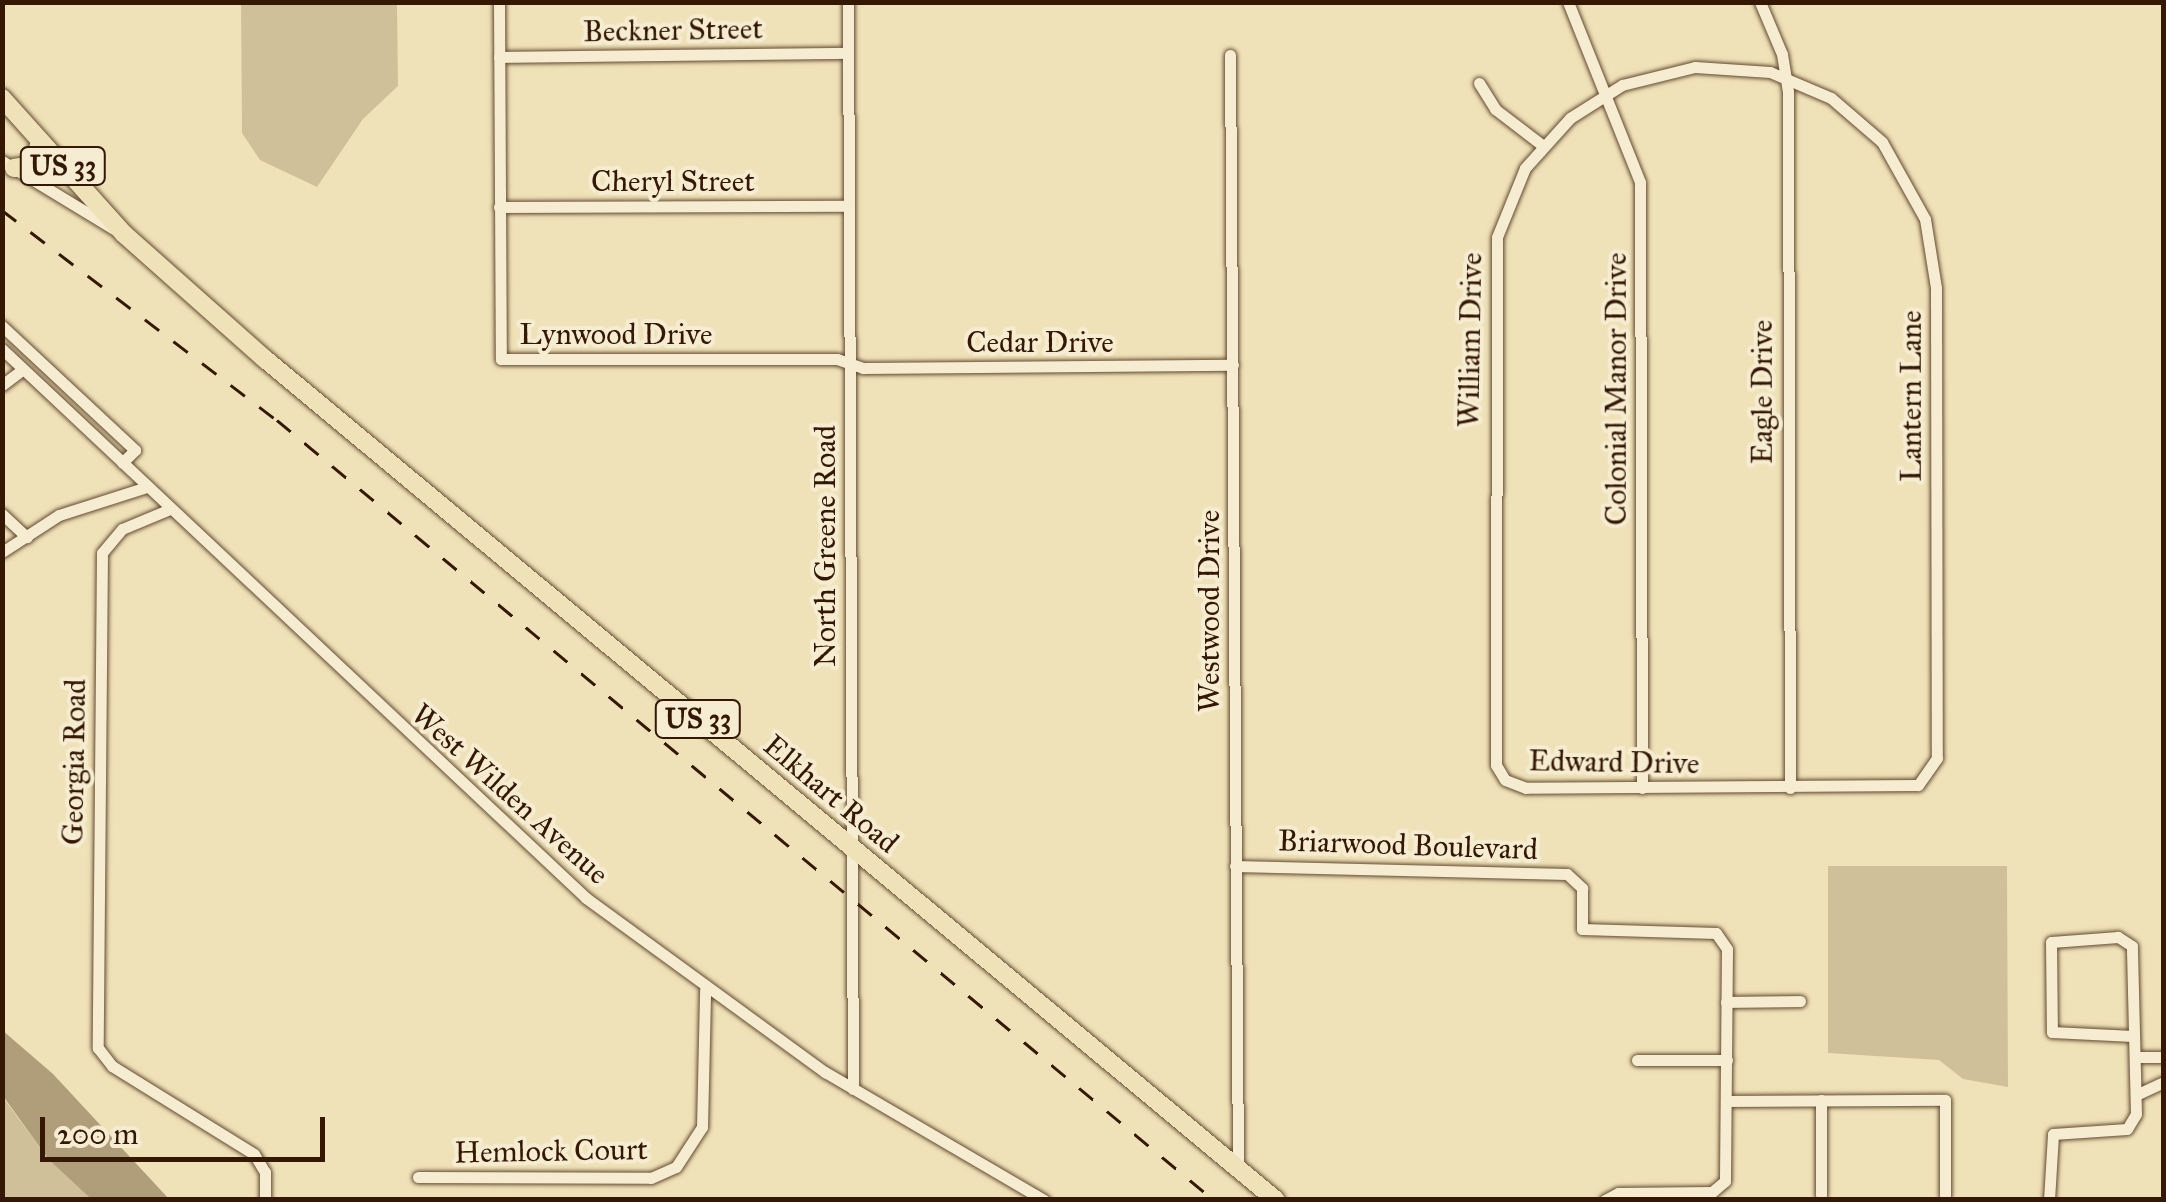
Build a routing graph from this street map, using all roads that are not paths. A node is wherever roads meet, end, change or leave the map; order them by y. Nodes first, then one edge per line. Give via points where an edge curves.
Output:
1 (498, 2) edge
2 (848, 2) edge
3 (1568, 2) edge
4 (1760, 2) edge
5 (848, 53) junction
6 (1230, 55) dead end
7 (499, 57) junction
8 (1786, 76) junction
9 (1478, 84) dead end
10 (1605, 94) junction
11 (2, 98) edge
12 (40, 141) junction
13 (1542, 146) junction
14 (8, 164) edge
15 (848, 206) junction
16 (500, 207) junction
17 (124, 234) junction
18 (2, 326) edge
19 (2, 349) edge
20 (848, 362) junction
21 (1233, 365) junction
22 (23, 369) junction
23 (3, 384) edge
24 (122, 463) junction
25 (147, 487) junction
26 (170, 509) junction
27 (2, 514) edge
28 (1494, 516) joint
29 (27, 536) junction
30 (2, 552) edge
31 (1928, 778) joint
32 (1642, 788) junction
33 (1790, 788) junction
34 (853, 848) junction
35 (1236, 866) junction
36 (705, 990) junction
37 (1800, 1001) dead end
38 (1726, 1002) junction
39 (2133, 1036) junction
40 (2135, 1057) junction
41 (2164, 1057) edge
42 (1637, 1060) dead end
43 (1727, 1060) junction
44 (2164, 1082) edge
45 (854, 1089) junction
46 (2136, 1095) junction
47 (1727, 1100) junction
48 (1822, 1100) junction
49 (1238, 1168) junction
50 (418, 1177) dead end
51 (1945, 1195) dead end
52 (1622, 1196) edge
53 (1821, 1196) dead end
54 (265, 1200) edge
55 (1044, 1200) edge
56 (1276, 1200) edge
57 (1605, 1200) edge
58 (2050, 1200) edge

1 - 7 street, Lynwood Drive
2 - 5 street, North Greene Road
3 - 10 street, Colonial Manor Drive
4 - 8 street, Eagle Drive
5 - 7 street, Beckner Street
5 - 15 street, North Greene Road
6 - 21 street, Westwood Drive
7 - 16 street, Lynwood Drive
8 - 10 street, William Drive via 1695,67 1644,76
8 - 31 street, Lantern Lane via 1831,98 1882,142 1916,197 1931,245 1937,758
8 - 33 street, Eagle Drive
9 - 13 street via 1495,109
10 - 13 street, William Drive
10 - 32 street, Colonial Manor Drive via 1641,195
11 - 12 highway, US 33
12 - 14 highway via 34,165
12 - 17 highway, US 33
13 - 28 street, William Drive via 1513,192 1494,258
14 - 17 street
15 - 16 street, Cheryl Street
15 - 20 street, North Greene Road
16 - 20 street, Lynwood Drive via 501,359
17 - 34 highway, Elkhart Road / US 33 via 347,429
18 - 24 street via 135,450
19 - 22 street, West Wilden Avenue
20 - 21 street, Cedar Drive via 864,368
20 - 34 street, North Greene Road
21 - 35 street, Westwood Drive
22 - 23 street
22 - 24 street, West Wilden Avenue
24 - 25 street, West Wilden Avenue
25 - 26 street, West Wilden Avenue
25 - 29 street via 59,515
26 - 36 street, West Wilden Avenue via 545,863
26 - 54 street, Georgia Road via 122,529 102,552 102,1055 254,1154 265,1172
27 - 29 street
28 - 32 street, Edward Drive via 1494,753 1501,776 1526,788
29 - 30 street
31 - 33 street, Edward Drive via 1906,787
32 - 33 street, Edward Drive
34 - 45 street, North Greene Road
34 - 49 highway, Elkhart Road / US 33
35 - 38 street, Briarwood Boulevard via 1567,874 1582,888 1582,929 1716,933 1727,948
35 - 49 street, Westwood Drive
36 - 45 street, West Wilden Avenue
36 - 50 street, Hemlock Court via 702,1127 676,1167 652,1178
37 - 38 street
38 - 43 street, Briarwood Boulevard
39 - 39 street via 2128,941 2051,942 2052,1032
39 - 40 street
40 - 41 street
40 - 46 street
42 - 43 street
43 - 47 street, Briarwood Boulevard
44 - 46 street
45 - 55 street, West Wilden Avenue
46 - 58 street via 2128,1129 2053,1134
47 - 48 street
47 - 52 street, Briarwood Boulevard via 1727,1174 1718,1189
48 - 51 street via 1945,1100
48 - 53 street
49 - 56 highway, Elkhart Road / US 33
52 - 57 street, Briarwood Boulevard

